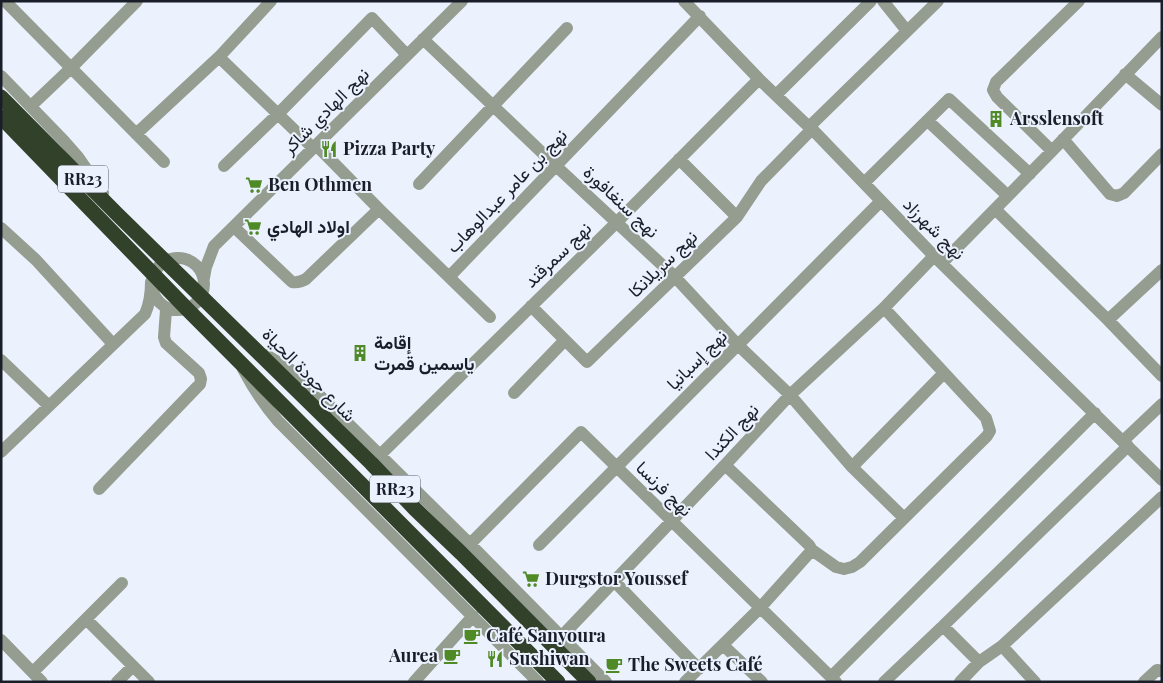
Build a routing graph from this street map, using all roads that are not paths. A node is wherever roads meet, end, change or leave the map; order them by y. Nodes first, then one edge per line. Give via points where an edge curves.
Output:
1 (5, 1) edge
2 (137, 1) edge
3 (271, 1) edge
4 (684, 1) edge
5 (871, 1) edge
6 (883, 1) edge
7 (938, 1) edge
8 (1079, 1) edge
9 (460, 2) edge
10 (700, 16) junction
11 (567, 28) dead end
12 (906, 31) junction
13 (1162, 37) edge
14 (423, 39) junction
15 (407, 55) junction
16 (218, 58) junction
17 (71, 68) junction
18 (1126, 74) junction
19 (1, 76) edge
20 (759, 79) junction
21 (776, 95) junction
22 (1, 97) edge
23 (1162, 105) edge
24 (31, 106) junction
25 (494, 106) junction
26 (278, 114) junction
27 (1, 117) edge
28 (928, 121) junction
29 (810, 128) junction
30 (136, 134) junction
31 (1063, 139) junction
32 (315, 146) junction
33 (1052, 151) junction
34 (1162, 154) edge
35 (679, 159) junction
36 (164, 162) dead end
37 (224, 166) dead end
38 (556, 166) junction
39 (1030, 174) junction
40 (864, 183) junction
41 (419, 184) dead end
42 (1008, 196) junction
43 (881, 201) junction
44 (995, 208) junction
45 (379, 209) junction
46 (117, 214) junction
47 (737, 218) junction
48 (617, 222) junction
49 (234, 226) junction
50 (1, 228) edge
51 (214, 246) junction
52 (182, 257) junction
53 (938, 259) junction
54 (165, 260) junction
55 (1162, 270) edge
56 (449, 277) junction
57 (675, 277) junction
58 (152, 278) junction
59 (204, 278) junction
60 (202, 296) junction
61 (531, 306) junction
62 (884, 308) junction
63 (177, 310) junction
64 (145, 314) junction
65 (490, 318) dead end
66 (1108, 320) junction
67 (565, 340) junction
68 (113, 344) junction
69 (738, 344) junction
70 (255, 349) junction
71 (237, 358) junction
72 (1, 360) edge
73 (944, 373) junction
74 (1162, 376) edge
75 (514, 393) dead end
76 (790, 395) junction
77 (1162, 404) edge
78 (49, 406) junction
79 (1095, 413) junction
80 (1125, 443) junction
81 (1, 452) edge
82 (380, 455) junction
83 (725, 465) junction
84 (616, 466) junction
85 (852, 466) junction
86 (1162, 480) edge
87 (99, 489) dead end
88 (1162, 497) edge
89 (904, 518) junction
90 (672, 521) junction
91 (470, 544) junction
92 (538, 545) dead end
93 (812, 550) junction
94 (614, 581) junction
95 (122, 583) dead end
96 (760, 608) junction
97 (473, 616) junction
98 (86, 618) junction
99 (943, 626) junction
100 (561, 637) junction
101 (1, 640) edge
102 (723, 645) junction
103 (1002, 646) junction
104 (979, 662) junction
105 (133, 666) junction
106 (699, 669) junction
107 (1162, 671) edge
108 (37, 677) edge
109 (833, 679) edge
110 (534, 680) edge
111 (117, 682) edge
112 (149, 682) edge
113 (414, 682) edge
114 (558, 682) edge
115 (589, 682) edge
116 (606, 682) edge
117 (685, 682) edge
118 (762, 682) edge
119 (884, 682) edge
120 (960, 682) edge
121 (1035, 682) edge
122 (1144, 682) edge

1 - 17 street
2 - 17 street
3 - 16 street
4 - 10 street, نهج شهرزاد
5 - 21 street
6 - 12 street
7 - 12 street, نهج سريلانكا
8 - 33 street via 996,82 993,90
9 - 14 street, نهج الهادي شاكر
10 - 20 street, نهج شهرزاد
10 - 38 street, نهج بن عامر عبدالوهاب
11 - 25 street
12 - 29 street, نهج سريلانكا
13 - 18 street, نهج الكندا
14 - 15 street, نهج الهادي شاكر
14 - 25 street, نهج سنغافورة
15 - 26 street via 372,18
15 - 32 street, نهج الهادي شاكر
16 - 26 street, نهج بن عامر عبدالوهاب
16 - 30 street
17 - 24 street
17 - 30 street
18 - 23 street
18 - 31 street, نهج الكندا
19 - 24 street
20 - 21 street, نهج شهرزاد
20 - 35 street, نهج سمرقند
21 - 29 street, نهج شهرزاد
22 - 46 highway, شارع جودة الحياة / RR23
24 - 46 street via 78,157
25 - 38 street, نهج سنغافورة
25 - 41 street
26 - 32 street, نهج بن عامر عبدالوهاب
26 - 37 street
27 - 58 highway, RR23
28 - 39 street via 949,99
28 - 40 street
28 - 42 street
29 - 40 street, نهج شهرزاد
29 - 47 street, نهج سريلانكا via 762,181
30 - 36 street
31 - 33 street, نهج الكندا
31 - 34 street via 1110,194 1117,196 1124,194
32 - 45 street, نهج بن عامر عبدالوهاب
32 - 49 street, نهج الهادي شاكر
33 - 39 street, نهج الكندا
35 - 47 street
35 - 48 street, نهج سمرقند
38 - 48 street, نهج سنغافورة
38 - 56 street, نهج بن عامر عبدالوهاب
39 - 42 street, نهج الكندا
40 - 43 street, نهج شهرزاد
42 - 44 street, نهج الكندا
43 - 53 street, نهج شهرزاد
43 - 69 street, نهج إسبانيا
44 - 53 street, نهج الكندا
44 - 66 street
45 - 49 street via 306,279 296,282 292,282
45 - 56 street, نهج بن عامر عبدالوهاب
46 - 54 highway, شارع جودة الحياة / RR23
47 - 57 street, نهج سريلانكا
48 - 57 street, نهج سنغافورة
48 - 61 street, نهج سمرقند
49 - 51 street, نهج الهادي شاكر
50 - 68 street via 36,260
51 - 52 street
51 - 59 street
52 - 54 street
52 - 59 street via 196,264
53 - 62 street, نهج الكندا
53 - 79 street, نهج شهرزاد
54 - 58 street
54 - 60 highway, شارع جودة الحياة / RR23
55 - 66 street
56 - 65 street
57 - 67 street, نهج سريلانكا via 587,362
57 - 69 street, نهج سنغافورة
58 - 63 highway, RR23
58 - 64 street
59 - 60 street
60 - 63 street via 196,304
60 - 70 highway, شارع جودة الحياة / RR23
61 - 67 street, نهج سريلانكا
61 - 82 street, نهج سمرقند
62 - 73 street
62 - 76 street, نهج الكندا
63 - 64 street
63 - 71 highway, RR23
63 - 87 street via 164,336 166,343 199,373 200,384
64 - 68 street
66 - 74 street
67 - 75 street
68 - 78 street
69 - 76 street, نهج سنغافورة
69 - 84 street, نهج إسبانيا
70 - 82 street via 294,372
70 - 115 highway, شارع جودة الحياة / RR23
71 - 97 street via 278,421
71 - 114 highway, RR23
72 - 78 street
73 - 85 street
73 - 89 street via 986,418 990,431
76 - 83 street, نهج الكندا
76 - 85 street, نهج سنغافورة
77 - 80 street
78 - 81 street
79 - 80 street, نهج شهرزاد
79 - 109 street
80 - 86 street, نهج شهرزاد
80 - 99 street
82 - 91 street
83 - 90 street, نهج الكندا
83 - 93 street
84 - 90 street, نهج فرنسا
84 - 91 street, نهج فرنسا via 581,432
84 - 92 street, نهج إسبانيا
85 - 89 street, نهج سنغافورة
88 - 103 street
89 - 93 street via 852,567 836,567
90 - 94 street, نهج الكندا
90 - 96 street, نهج فرنسا
91 - 100 street
93 - 96 street
94 - 100 street, نهج الكندا
94 - 106 street
95 - 98 street
96 - 102 street
96 - 109 street, نهج فرنسا
97 - 110 street
97 - 113 street
98 - 105 street
98 - 108 street
99 - 104 street
99 - 119 street
100 - 116 street
101 - 108 street
102 - 106 street
102 - 118 street
103 - 104 street
103 - 121 street
104 - 120 street
105 - 111 street
105 - 112 street
106 - 117 street
107 - 122 street via 1157,670

